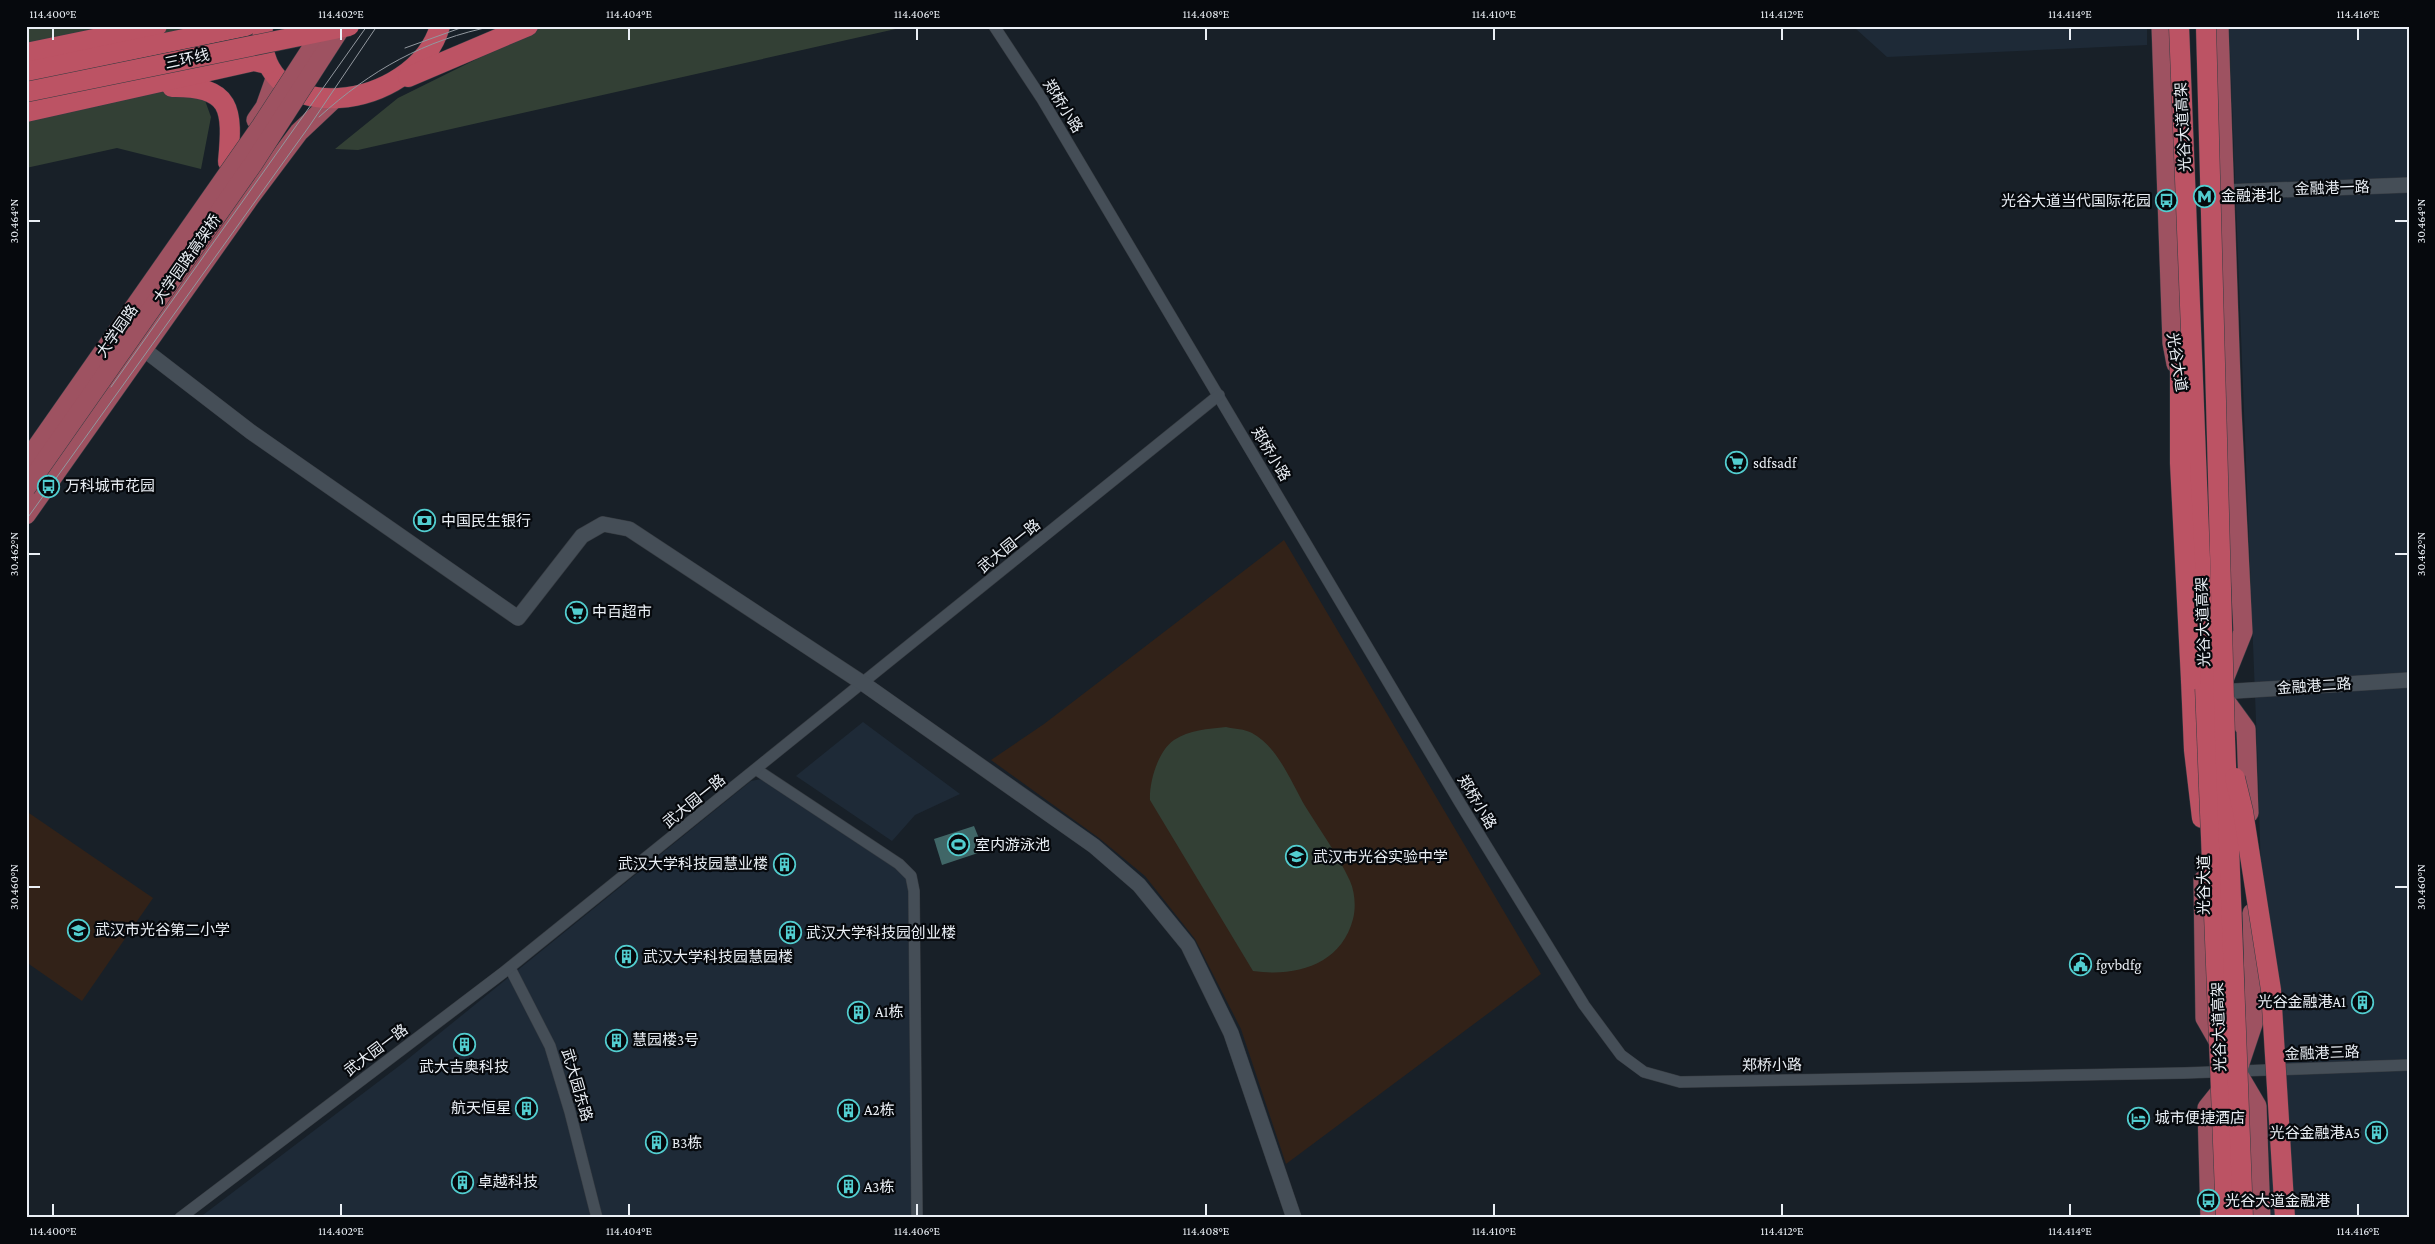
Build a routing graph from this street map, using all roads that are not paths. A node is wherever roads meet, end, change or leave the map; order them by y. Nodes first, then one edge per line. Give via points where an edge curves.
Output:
1 (157, 26) edge
2 (246, 26) edge
3 (263, 26) edge
4 (326, 26) edge
5 (342, 26) edge
6 (349, 26) edge
7 (440, 26) edge
8 (994, 26) edge
9 (2161, 26) edge
10 (2175, 26) edge
11 (2180, 26) edge
12 (2206, 26) edge
13 (2219, 26) edge
14 (514, 28) edge
15 (2180, 48) junction
16 (26, 53) edge
17 (272, 70) junction
18 (26, 72) edge
19 (396, 81) junction
20 (137, 88) junction
21 (26, 92) edge
22 (334, 99) junction
23 (26, 112) edge
24 (228, 162) junction
25 (2409, 185) edge
26 (2225, 192) junction
27 (2190, 261) junction
28 (120, 316) junction
29 (142, 348) junction
30 (1219, 396) junction
31 (26, 452) edge
32 (26, 462) edge
33 (26, 488) edge
34 (26, 515) edge
35 (2409, 680) edge
36 (864, 684) junction
37 (2219, 692) junction
38 (2225, 738) junction
39 (757, 770) junction
40 (2203, 824) junction
41 (510, 968) junction
42 (2409, 1065) edge
43 (2236, 1072) junction
44 (180, 1218) edge
45 (597, 1218) edge
46 (917, 1218) edge
47 (1294, 1218) edge
48 (2210, 1218) edge
49 (2226, 1218) edge
50 (2243, 1218) edge
51 (2261, 1218) edge
52 (2285, 1218) edge

1 - 16 highway
2 - 18 highway, 三环线
3 - 17 highway via 264,56
4 - 32 main road, 大学园路, bridge via 255,134
5 - 33 main road, 大学园路高架桥, bridge via 253,164
6 - 21 highway, 三环线, bridge
7 - 19 highway via 424,56
8 - 30 street, 郑桥小路 via 1042,98
9 - 37 main road, 光谷大道 via 2172,343 2188,426 2197,635
10 - 15 highway, bridge
11 - 15 highway, 光谷大道高架, bridge
12 - 38 highway, 光谷大道高架, bridge
13 - 26 main road, 光谷大道
14 - 19 highway
15 - 27 highway, 光谷大道高架, bridge
17 - 20 highway via 254,61
17 - 22 highway via 292,88 310,96
17 - 24 main road, 大学园路 via 264,107
19 - 22 highway via 352,97
20 - 23 highway
20 - 24 highway via 205,88 215,94 224,103 232,130
22 - 29 main road, 大学园路 via 299,132
24 - 28 main road, 大学园路
25 - 26 street, 金融港一路
26 - 37 main road, 光谷大道 via 2243,632
27 - 40 highway, bridge via 2180,346 2180,463 2194,750
27 - 49 highway, 光谷大道高架, bridge
28 - 29 street
28 - 31 main road, 大学园路
29 - 34 main road, 大学园路
29 - 36 street via 251,432 518,618 582,536 603,524 629,529
30 - 36 street, 武大园一路
30 - 43 street, 郑桥小路 via 1460,803 1584,1005 1621,1055 1644,1072 1680,1082
35 - 37 street, 金融港二路
36 - 39 street, 武大园一路
36 - 47 street via 1094,846 1146,893 1188,945 1231,1033
37 - 40 main road, 光谷大道 via 2202,731
37 - 43 main road, 光谷大道 via 2246,729 2255,1018
38 - 50 highway, 光谷大道高架, bridge
38 - 52 highway, bridge via 2243,810 2271,990
39 - 41 street, 武大园一路
39 - 46 street via 899,864 910,876 914,891
40 - 43 main road, 光谷大道 via 2204,1018
41 - 44 street, 武大园一路
41 - 45 street, 武大园东路 via 550,1046
42 - 43 street, 金融港三路
43 - 48 main road, 光谷大道 via 2207,1108
43 - 51 main road, 光谷大道 via 2257,1106

